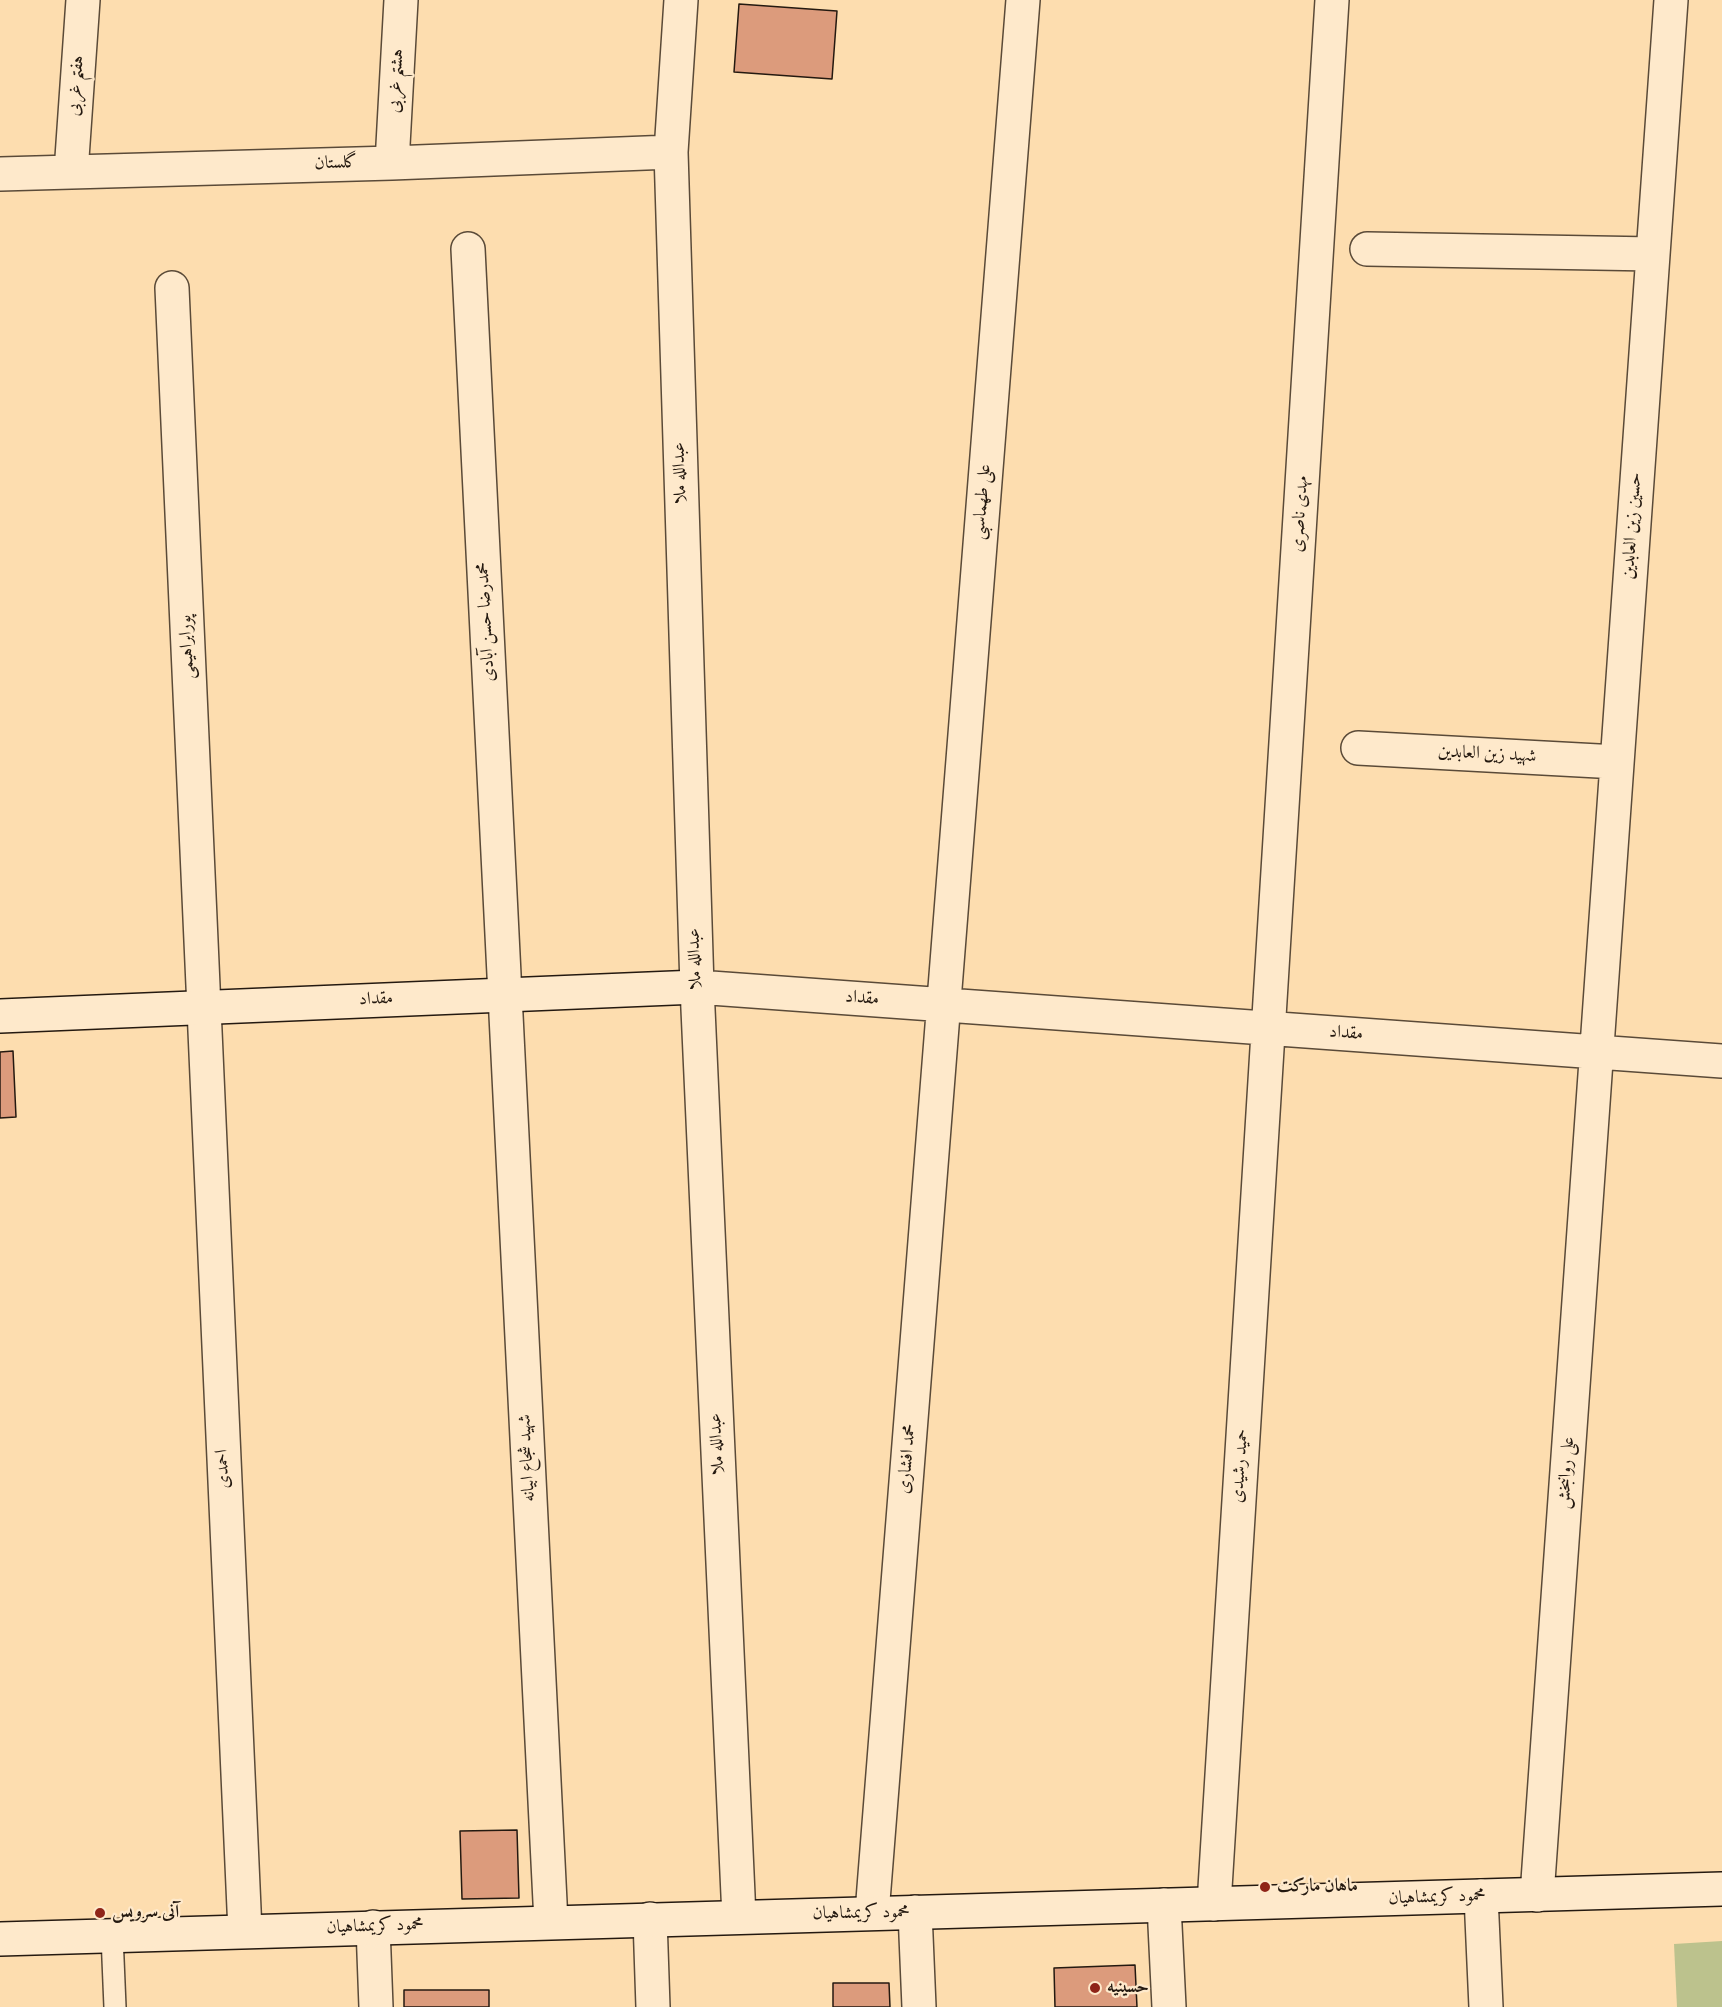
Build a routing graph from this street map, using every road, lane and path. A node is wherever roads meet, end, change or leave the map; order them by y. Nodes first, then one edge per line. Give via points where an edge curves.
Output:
1 (83, 0) edge
2 (401, 0) edge
3 (681, 0) edge
4 (1023, 0) edge
5 (1332, 0) edge
6 (1671, 0) edge
7 (671, 153) junction
8 (392, 163) junction
9 (71, 172) junction
10 (0, 174) edge
11 (468, 249) dead end
12 (1368, 249) dead end
13 (1653, 254) junction
14 (172, 288) dead end
15 (1358, 748) dead end
16 (1617, 762) junction
17 (697, 987) junction
18 (505, 994) junction
19 (944, 1005) junction
20 (203, 1007) junction
21 (0, 1016) edge
22 (1268, 1028) junction
23 (1597, 1052) junction
24 (1722, 1061) edge
25 (1722, 1889) edge
26 (1537, 1895) junction
27 (1481, 1896) junction
28 (1214, 1904) junction
29 (1164, 1905) junction
30 (915, 1912) junction
31 (872, 1913) junction
32 (739, 1917) junction
33 (650, 1920) junction
34 (551, 1922) junction
35 (373, 1927) junction
36 (245, 1931) junction
37 (112, 1935) junction
38 (0, 1939) edge
39 (115, 2007) edge
40 (376, 2007) edge
41 (653, 2007) edge
42 (919, 2007) edge
43 (1169, 2007) edge
44 (1486, 2007) edge

1 - 9 street, هفتم غربی
2 - 8 street, هشتم غربی
3 - 7 street, عبدالله ملا
4 - 19 street, علی طهماسبی
5 - 22 street, مهدی ناصری
6 - 13 street, حسین زین العابدین
7 - 8 street, گلستان
7 - 17 street, عبدالله ملا
8 - 9 street, گلستان
9 - 10 street, گلستان
11 - 18 street, محمدرضا حسن آبادی
12 - 13 street
13 - 16 street, حسین زین العابدین
14 - 20 street, پورابراهیمی
15 - 16 street, شهید زین العابدین
16 - 23 street, حسین زین العابدین
17 - 18 street, مقداد
17 - 19 street, مقداد
17 - 32 street, عبدالله ملا
18 - 20 street, مقداد
18 - 34 street, شهید شجاع ابیانه
19 - 22 street, مقداد
19 - 31 street, محمد افشاری
20 - 21 street, مقداد
20 - 36 street, احمدی
22 - 23 street, مقداد
22 - 28 street, حمید رشیدی
23 - 24 street, مقداد
23 - 26 street, علی روانبخش
25 - 26 street, محمود کریمشاهیان
26 - 27 street, محمود کریمشاهیان
27 - 28 street, محمود کریمشاهیان
27 - 44 street
28 - 29 street, محمود کریمشاهیان
29 - 30 street, محمود کریمشاهیان
29 - 43 street
30 - 31 street, محمود کریمشاهیان
30 - 42 street
31 - 32 street, محمود کریمشاهیان
32 - 33 street, محمود کریمشاهیان
33 - 34 street, محمود کریمشاهیان
33 - 41 street
34 - 35 street, محمود کریمشاهیان
35 - 36 street, محمود کریمشاهیان
35 - 40 street
36 - 37 street, محمود کریمشاهیان
37 - 38 street, محمود کریمشاهیان
37 - 39 lane

